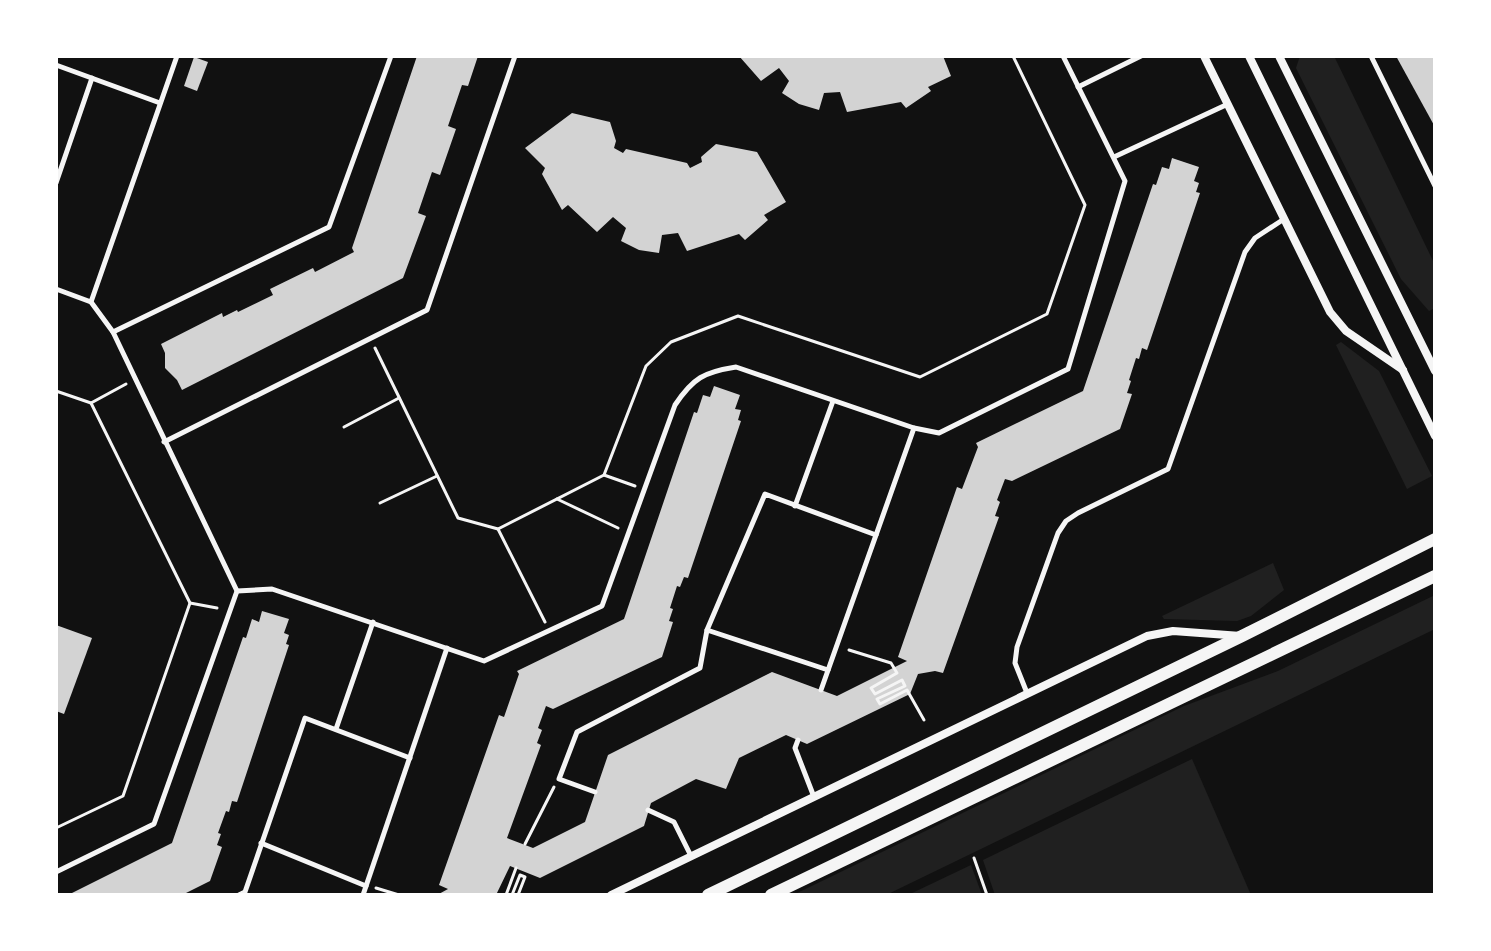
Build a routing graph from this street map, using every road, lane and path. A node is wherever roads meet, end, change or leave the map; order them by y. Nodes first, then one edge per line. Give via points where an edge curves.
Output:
1 (177, 56) edge
2 (391, 56) edge
3 (515, 56) edge
4 (1013, 56) edge
5 (1063, 56) edge
6 (1141, 56) edge
7 (1204, 56) edge
8 (1249, 56) edge
9 (1279, 56) edge
10 (1371, 56) edge
11 (56, 65) edge
12 (92, 78) junction
13 (1078, 87) junction
14 (160, 103) junction
15 (1228, 104) junction
16 (1114, 157) junction
17 (56, 183) edge
18 (1435, 186) edge
19 (1284, 219) junction
20 (56, 289) edge
21 (91, 302) junction
22 (113, 332) junction
23 (370, 338) junction
24 (1403, 371) junction
25 (1435, 371) edge
26 (135, 379) junction
27 (56, 391) edge
28 (399, 398) junction
29 (833, 401) junction
30 (91, 403) junction
31 (344, 427) dead end
32 (914, 428) junction
33 (1435, 436) edge
34 (164, 442) junction
35 (604, 475) junction
36 (437, 476) junction
37 (645, 489) junction
38 (557, 499) junction
39 (380, 503) dead end
40 (795, 506) junction
41 (498, 529) junction
42 (629, 533) junction
43 (876, 535) junction
44 (1435, 539) edge
45 (1435, 576) edge
46 (237, 591) junction
47 (190, 603) junction
48 (230, 611) junction
49 (373, 622) junction
50 (550, 630) junction
51 (707, 630) junction
52 (1242, 636) junction
53 (836, 646) junction
54 (447, 648) junction
55 (828, 670) junction
56 (821, 690) dead end
57 (1028, 694) junction
58 (924, 720) dead end
59 (336, 729) junction
60 (798, 740) dead end
61 (410, 758) junction
62 (559, 779) junction
63 (595, 792) dead end
64 (814, 797) junction
65 (648, 810) dead end
66 (56, 828) edge
67 (261, 843) junction
68 (525, 844) dead end
69 (691, 856) junction
70 (974, 858) dead end
71 (516, 868) dead end
72 (56, 872) edge
73 (366, 886) junction
74 (239, 895) edge
75 (363, 895) edge
76 (399, 895) edge
77 (506, 895) edge
78 (512, 895) edge
79 (518, 895) edge
80 (611, 895) edge
81 (708, 895) edge
82 (771, 895) edge
83 (987, 895) edge

1 - 14 lane
2 - 22 lane via 329,227
3 - 23 lane via 427,310
4 - 35 path via 1085,205 1047,314 920,377 738,316 671,342 646,366
5 - 13 lane
6 - 13 lane
7 - 15 street
8 - 24 street
9 - 25 street
10 - 18 lane
11 - 12 lane
12 - 14 lane
12 - 17 lane
13 - 16 lane
14 - 21 lane
15 - 16 lane
15 - 19 street
16 - 32 lane via 1125,181 1068,369 939,433
19 - 24 street via 1330,312 1346,331
19 - 57 lane via 1255,238 1245,252 1168,469 1078,513 1058,533 1017,647 1015,663
20 - 21 lane
21 - 22 lane
22 - 26 lane
23 - 28 path
23 - 34 lane
24 - 33 street
26 - 30 path
26 - 34 lane
27 - 30 path
28 - 31 path
28 - 36 path
29 - 32 lane
29 - 37 lane via 736,367 713,370 690,383 675,405
29 - 40 lane
30 - 47 path
32 - 43 lane
34 - 46 lane
35 - 37 path
35 - 38 path
36 - 39 path
36 - 41 path via 458,518
37 - 42 lane
38 - 41 path
38 - 42 path
40 - 43 lane
40 - 51 lane via 765,494
41 - 50 path
42 - 50 lane via 602,606
43 - 53 lane
44 - 52 street
45 - 82 street
46 - 48 lane
46 - 49 lane via 272,589
47 - 48 path
47 - 66 path via 123,796
48 - 72 lane via 154,824
49 - 54 lane
49 - 59 lane
50 - 54 lane via 484,661
51 - 55 lane
51 - 62 lane via 700,668 577,732
52 - 57 street via 1159,633
52 - 81 street
53 - 55 lane
53 - 58 path via 891,663 897,673 871,688 875,694 902,680 905,686 877,699 880,704 907,690
54 - 61 lane
55 - 56 lane
57 - 64 street
59 - 61 lane
59 - 67 lane via 305,718
60 - 64 lane via 795,748
61 - 73 lane
62 - 63 lane
62 - 68 path
64 - 69 street
65 - 69 lane via 674,822
67 - 73 lane
67 - 74 lane via 245,892
69 - 80 street
70 - 83 path
71 - 77 path
73 - 75 lane
73 - 76 path
78 - 79 path via 520,875 525,877

